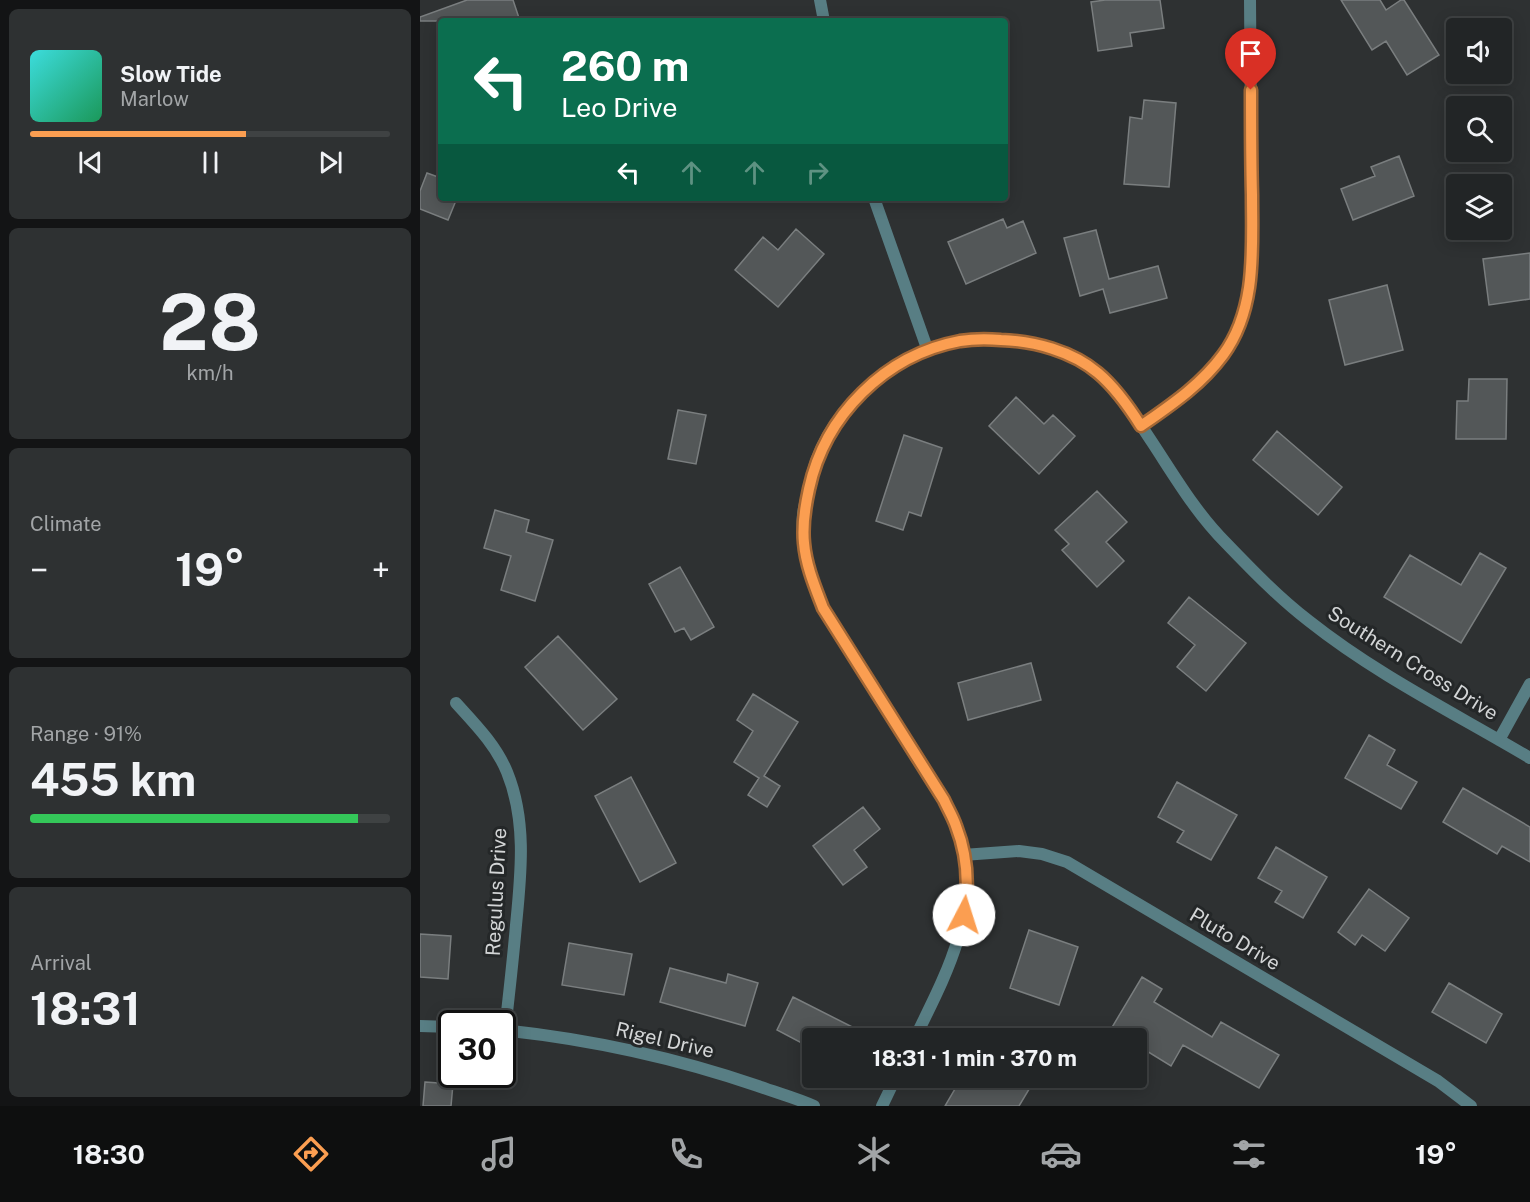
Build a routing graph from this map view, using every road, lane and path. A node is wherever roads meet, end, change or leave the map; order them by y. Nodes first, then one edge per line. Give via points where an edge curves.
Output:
1 (820, 0) edge
2 (1250, 0) edge
3 (823, 18) edge
4 (875, 201) edge
5 (928, 351) junction
6 (1141, 426) junction
7 (1530, 684) edge
8 (456, 703) dead end
9 (1499, 740) junction
10 (1530, 758) edge
11 (963, 855) junction
12 (506, 1010) edge
13 (420, 1026) edge
14 (438, 1027) edge
15 (920, 1028) edge
16 (516, 1032) edge
17 (891, 1088) edge
18 (814, 1106) edge
19 (882, 1106) edge
20 (1471, 1106) edge

1 - 3 street
2 - 6 street via 1252,248 1245,310 1225,352 1208,374
4 - 5 street
5 - 6 street, Southern Cross Drive via 960,341 990,339 1019,340 1049,348 1098,373 1120,395
5 - 11 street, Southern Cross Drive via 873,382 832,429 810,484 803,513 804,544 823,608 944,800
6 - 9 street, Southern Cross Drive via 1190,500 1222,540 1267,585 1350,651
7 - 9 street
8 - 12 street, Regulus Drive via 490,742 507,770 521,828 518,912
9 - 10 street, Southern Cross Drive
11 - 15 street, Southern Cross Drive via 967,878 962,928
11 - 20 street, Pluto Drive via 1019,851 1067,862 1438,1081
13 - 14 street
16 - 18 street, Rigel Drive via 695,1065
17 - 19 street

